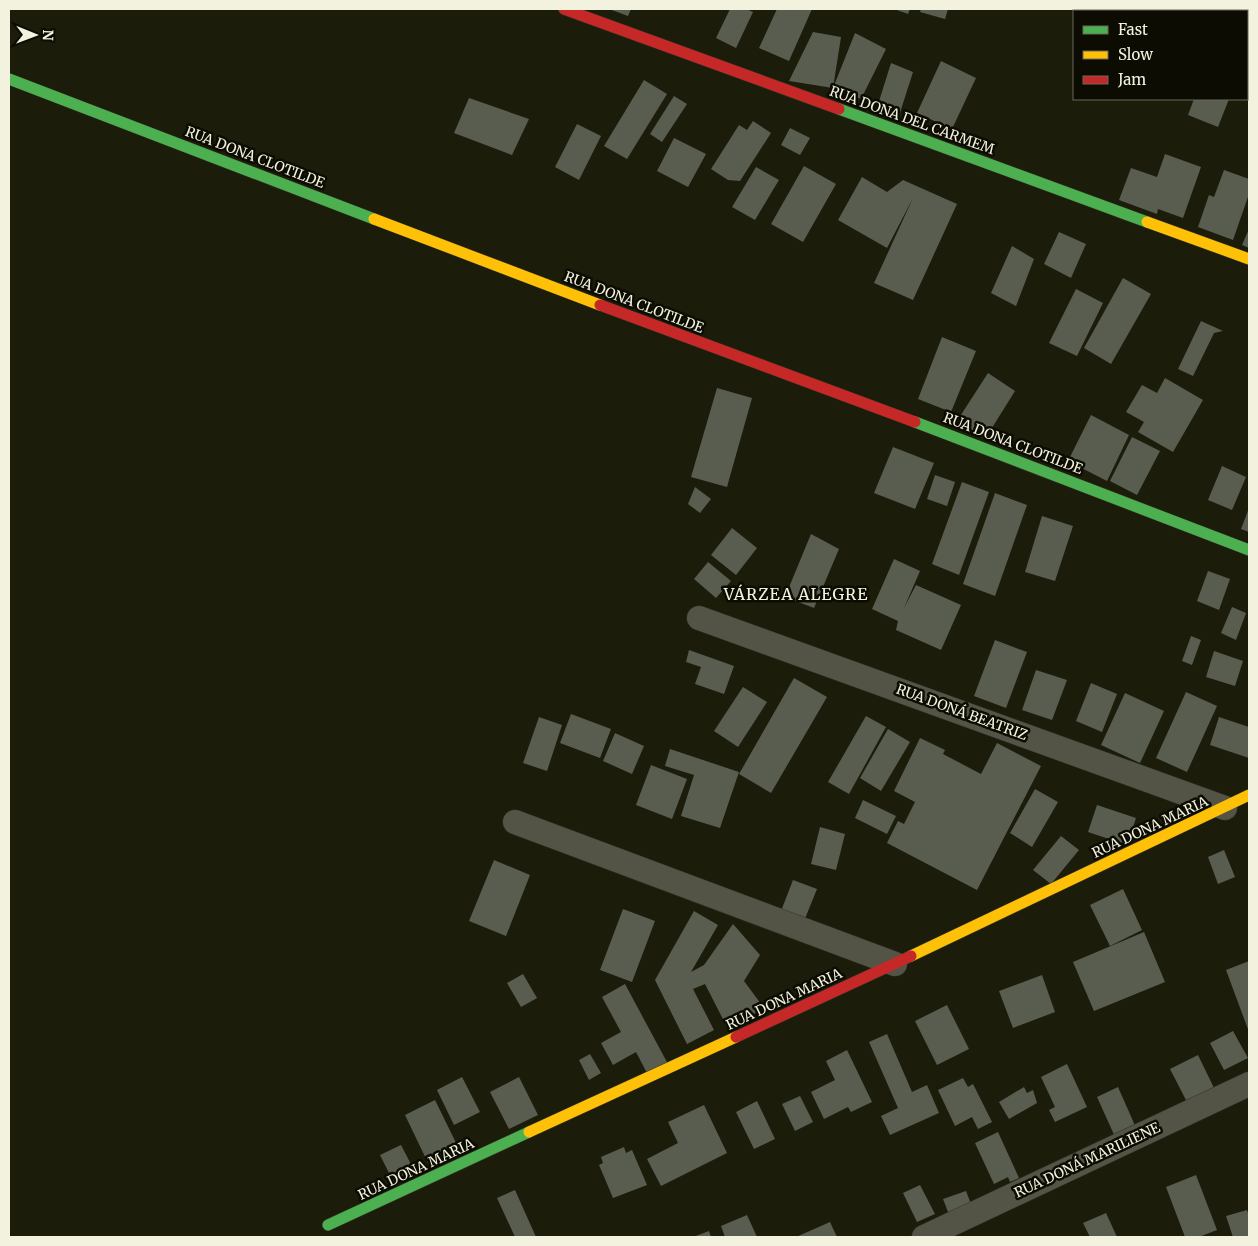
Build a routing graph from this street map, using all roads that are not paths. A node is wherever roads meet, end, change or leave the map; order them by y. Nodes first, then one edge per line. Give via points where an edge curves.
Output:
1 (564, 9) edge
2 (9, 79) edge
3 (1249, 259) edge
4 (1249, 550) edge
5 (699, 618) dead end
6 (1249, 796) edge
7 (1225, 808) junction
8 (515, 822) dead end
9 (895, 964) junction
10 (1249, 1084) edge
11 (328, 1226) dead end
12 (924, 1237) edge

1 - 3 street, RUA DONA DEL CARMEM
2 - 4 street, RUA DONA CLOTILDE
5 - 7 street, RUA DONÁ BEATRIZ
6 - 7 street, RUA DONA MARIA
7 - 9 street, RUA DONA MARIA
8 - 9 street
9 - 11 street, RUA DONA MARIA
10 - 12 street, RUA DONÁ MARILIENE

